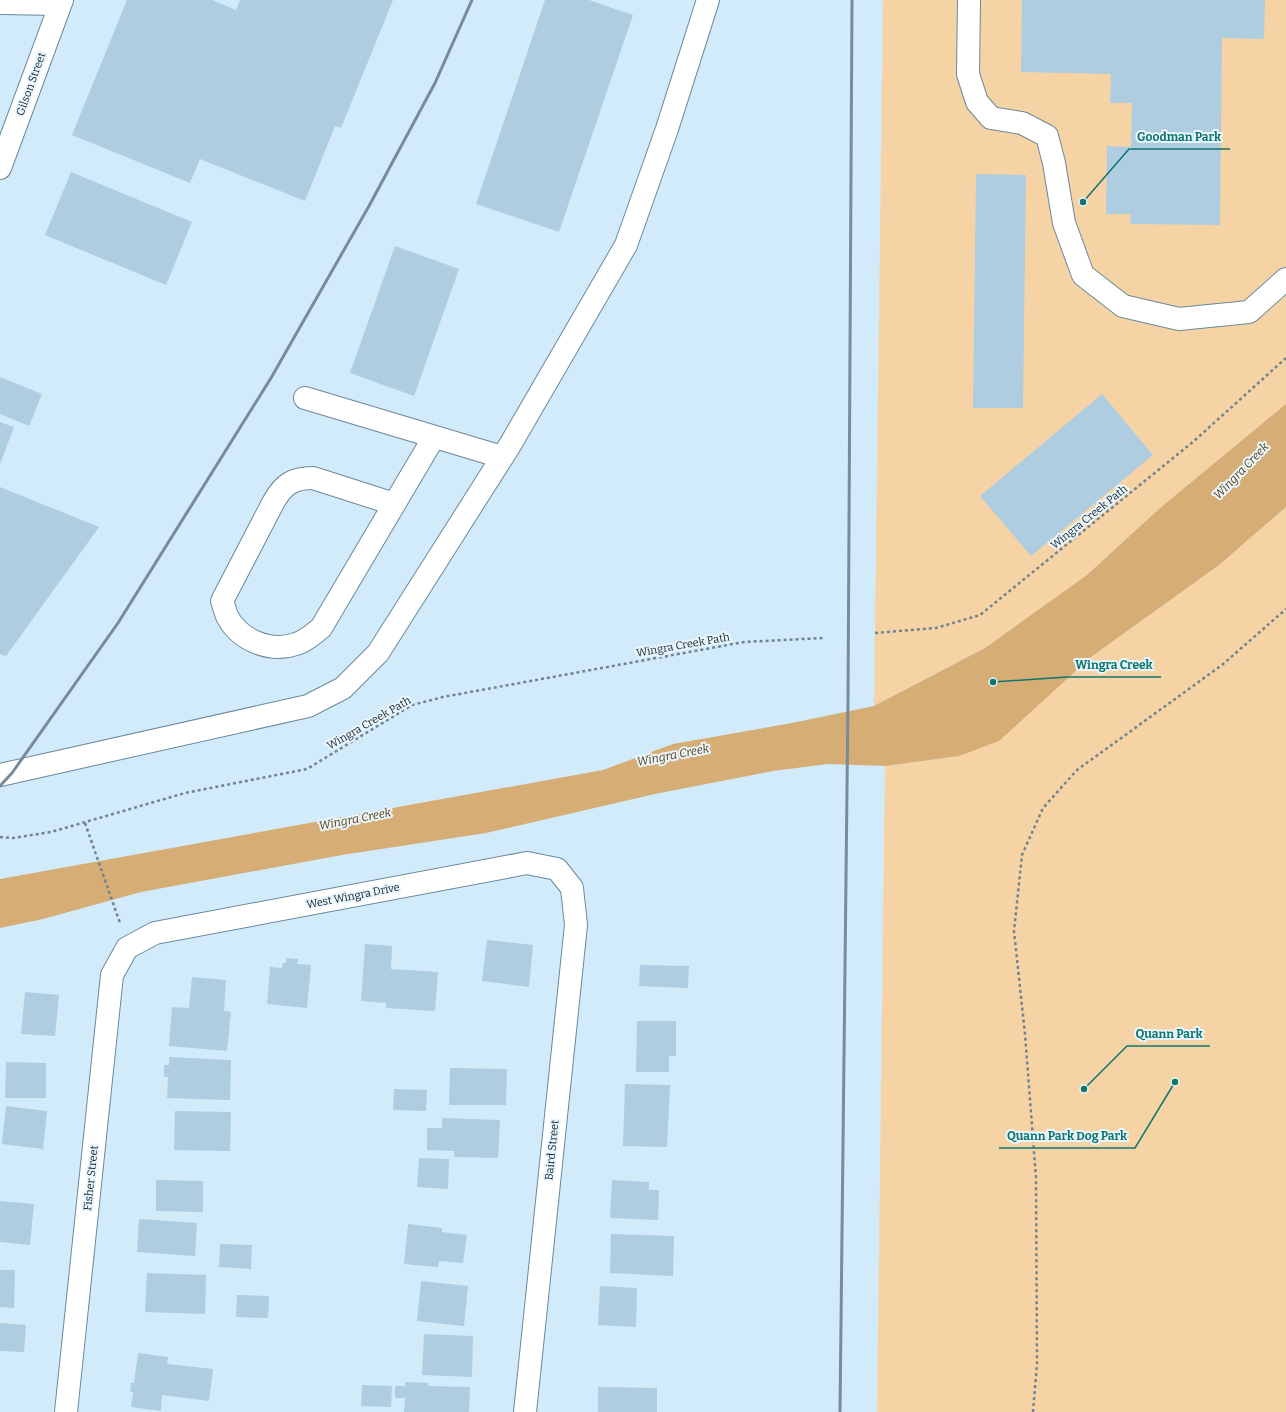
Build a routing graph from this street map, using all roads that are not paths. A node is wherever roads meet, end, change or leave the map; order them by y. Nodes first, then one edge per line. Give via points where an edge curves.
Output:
1 (708, 0) edge
2 (968, 0) edge
3 (61, 2) edge
4 (0, 3) edge
5 (0, 168) edge
6 (1286, 279) edge
7 (305, 398) dead end
8 (434, 437) junction
9 (502, 457) junction
10 (394, 504) junction
11 (0, 775) edge
12 (572, 888) joint
13 (128, 948) joint
14 (66, 1412) edge
15 (525, 1412) edge

1 - 9 street via 667,129 626,245
2 - 6 street via 968,74 977,102 991,118 1022,123 1047,136 1064,223 1083,275 1123,306 1179,319 1249,312
3 - 4 street
3 - 5 street, Gilson Street
7 - 8 street
8 - 9 street
8 - 10 street
9 - 11 street via 378,653 343,688 308,706
10 - 10 street via 321,628 309,638 280,647 264,646 249,639 237,629 222,601 274,501 289,483 301,478 313,478
12 - 13 street, West Wingra Drive via 557,870 527,863 155,933
12 - 15 street, Baird Street via 576,926
13 - 14 street, Fisher Street via 112,975

